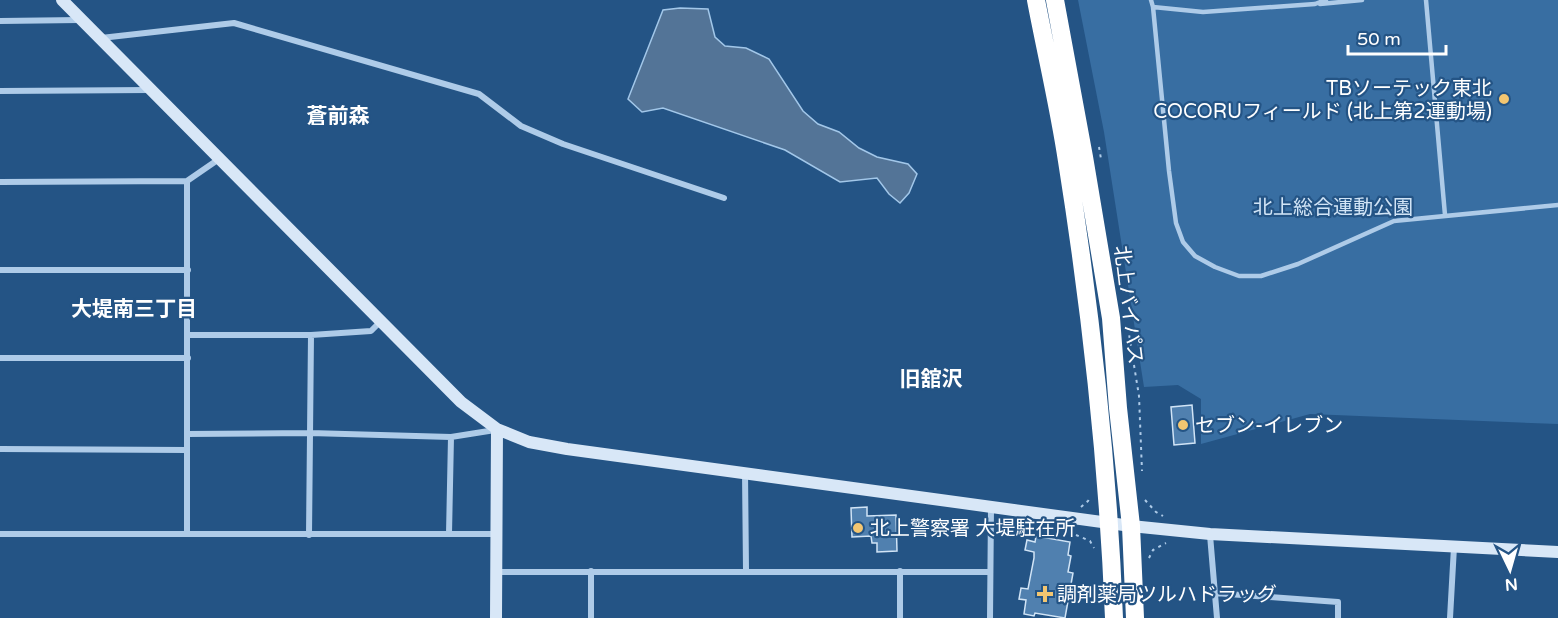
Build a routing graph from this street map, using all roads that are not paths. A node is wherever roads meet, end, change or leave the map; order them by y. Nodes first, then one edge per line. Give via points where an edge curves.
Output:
1 (62, 0) edge
2 (1036, 0) edge
3 (1054, 0) edge
4 (1151, 0) edge
5 (1326, 0) edge
6 (1362, 0) edge
7 (1425, 0) edge
8 (1315, 4) junction
9 (1154, 6) junction
10 (81, 20) junction
11 (0, 21) edge
12 (100, 38) junction
13 (151, 90) junction
14 (0, 91) edge
15 (220, 159) junction
16 (187, 181) junction
17 (0, 182) edge
18 (724, 198) dead end
19 (1558, 205) edge
20 (1445, 215) junction
21 (0, 270) edge
22 (188, 270) junction
23 (381, 321) junction
24 (188, 335) junction
25 (311, 335) junction
26 (0, 358) edge
27 (188, 358) junction
28 (497, 429) junction
29 (310, 433) junction
30 (188, 434) junction
31 (451, 437) junction
32 (0, 449) edge
33 (187, 450) junction
34 (745, 472) junction
35 (991, 508) junction
36 (1110, 523) junction
37 (1131, 526) junction
38 (0, 534) edge
39 (187, 534) junction
40 (449, 534) junction
41 (497, 534) junction
42 (1210, 534) junction
43 (309, 535) junction
44 (1454, 546) junction
45 (1558, 552) edge
46 (746, 570) junction
47 (591, 571) junction
48 (900, 571) junction
49 (497, 572) junction
50 (990, 572) junction
51 (1215, 593) junction
52 (496, 618) edge
53 (591, 618) edge
54 (900, 618) edge
55 (990, 618) edge
56 (1114, 618) edge
57 (1135, 618) edge
58 (1217, 618) edge
59 (1338, 618) edge
60 (1450, 618) edge

1 - 10 street
2 - 36 highway, 北上バイパス via 1072,194 1090,320
3 - 37 highway, 北上バイパス via 1111,318
4 - 9 lane
5 - 8 lane
6 - 8 lane
7 - 20 lane
8 - 9 lane via 1203,12
9 - 20 lane via 1172,200 1183,242 1195,256 1239,276 1261,276 1298,264 1394,221
10 - 11 street
10 - 12 street
12 - 13 street
12 - 18 street via 234,23 479,94 521,126 563,144
13 - 14 street
13 - 15 street
15 - 16 street
15 - 23 street
16 - 17 street
16 - 22 street
19 - 20 lane
21 - 22 street
22 - 24 street
23 - 25 street via 371,330
23 - 28 street via 461,402
24 - 25 street
24 - 27 street
25 - 29 street
26 - 27 street
27 - 30 street
28 - 31 street
28 - 34 street via 529,442 567,449
28 - 41 street
29 - 30 street
29 - 31 street
29 - 43 street
30 - 33 street
31 - 40 street
32 - 33 street
33 - 39 street
34 - 35 street
34 - 46 street
35 - 36 street
35 - 50 street
36 - 37 street
36 - 56 highway, 北上バイパス
37 - 42 street
37 - 57 highway, 北上バイパス
38 - 39 street
39 - 43 street
40 - 41 street
40 - 43 street
41 - 49 street
42 - 44 street
42 - 51 street
44 - 45 street
44 - 60 street
46 - 47 street
46 - 48 street
47 - 49 street
47 - 53 street
48 - 50 street
48 - 54 street
49 - 52 street
50 - 55 street
51 - 58 street
51 - 59 street via 1338,602

